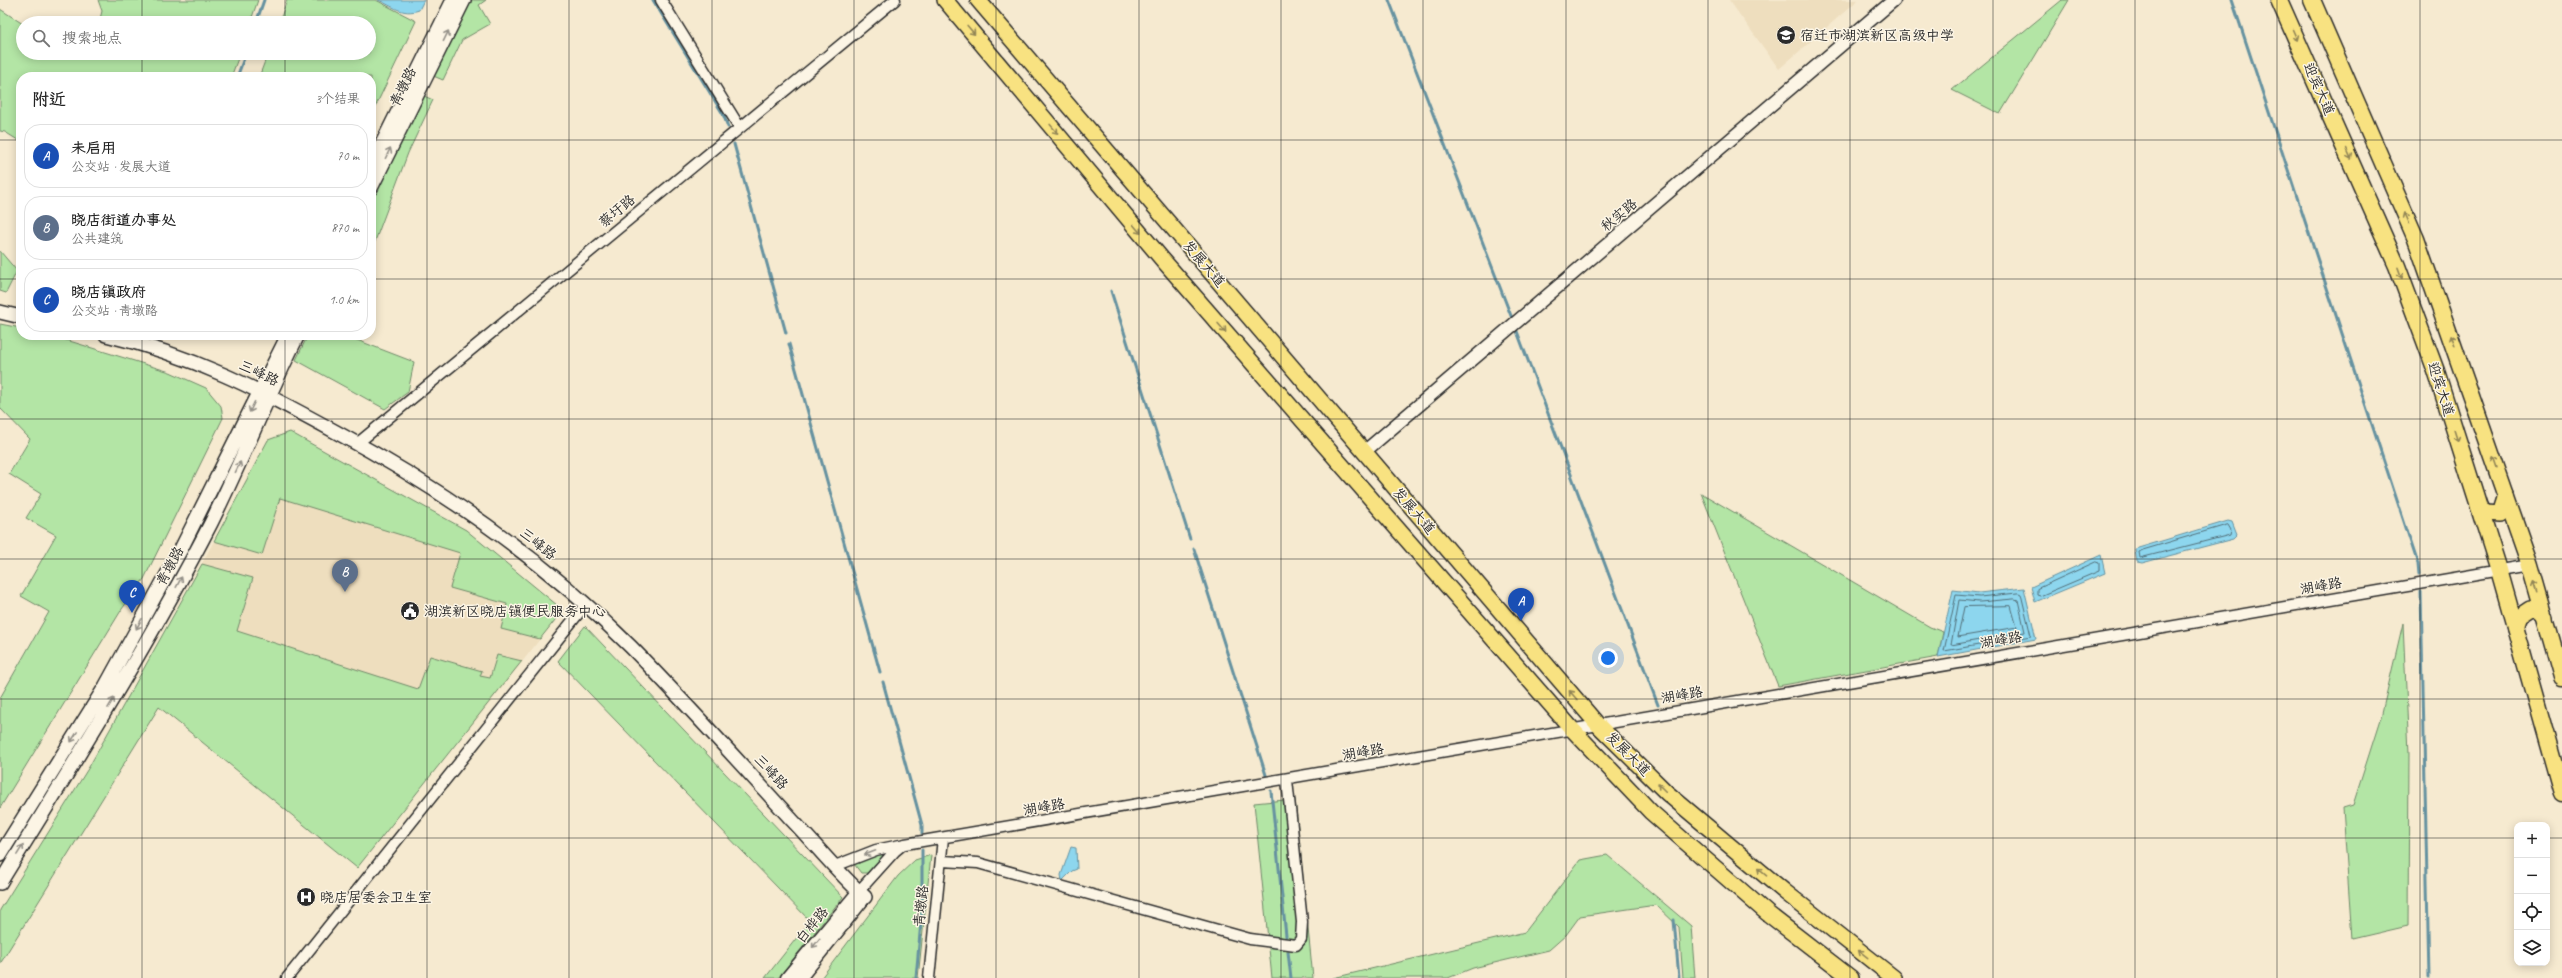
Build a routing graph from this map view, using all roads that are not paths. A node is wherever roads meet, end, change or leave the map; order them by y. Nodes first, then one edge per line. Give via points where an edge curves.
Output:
1 (453, 0) edge
2 (464, 0) edge
3 (661, 0) edge
4 (895, 0) edge
5 (946, 0) edge
6 (978, 0) edge
7 (1894, 0) edge
8 (2279, 0) edge
9 (2312, 0) edge
10 (740, 128) junction
11 (376, 156) edge
12 (376, 178) edge
13 (0, 312) edge
14 (16, 316) edge
15 (122, 340) edge
16 (286, 340) edge
17 (295, 340) edge
18 (265, 393) junction
19 (358, 443) junction
20 (1364, 452) junction
21 (2506, 495) junction
22 (2479, 508) junction
23 (2530, 564) junction
24 (2499, 570) junction
25 (586, 604) junction
26 (2546, 617) junction
27 (2514, 628) junction
28 (2562, 677) edge
29 (1598, 725) junction
30 (1572, 729) junction
31 (1287, 780) junction
32 (2562, 793) edge
33 (943, 838) junction
34 (905, 844) junction
35 (0, 855) edge
36 (942, 861) junction
37 (835, 866) junction
38 (0, 883) edge
39 (862, 894) junction
40 (932, 977) edge
41 (287, 978) edge
42 (787, 978) edge
43 (800, 978) edge
44 (1850, 978) edge
45 (1894, 978) edge

1 - 11 main road, 青墩路
12 -> 2 main road, 青墩路
3 - 10 street
4 - 10 street, 蔡圩路
5 -> 30 main road, 发展大道 via 1162,259
6 - 20 main road, 发展大道
7 - 20 street, 秋实路
8 -> 22 highway, 迎宾大道 via 2397,266 2436,371
21 -> 9 highway, 迎宾大道 via 2416,239
10 - 19 street, 蔡圩路
13 - 14 main road
15 - 18 main road, 三峰路 via 198,363
16 - 18 main road, 青墩路
17 - 18 main road, 青墩路
18 - 19 main road, 三峰路
18 -> 35 main road, 青墩路 via 105,687
38 -> 18 main road, 青墩路 via 128,675 168,604 211,523
19 - 25 main road, 三峰路 via 450,498 555,577
29 -> 20 main road, 发展大道
21 - 22 main road via 2500,514 2487,513
21 - 23 highway, 迎宾大道
22 - 24 highway, 迎宾大道
23 - 24 street, 湖峰路
26 -> 23 highway, 迎宾大道
24 - 27 highway, 迎宾大道
24 - 29 street, 湖峰路
25 - 37 main road, 三峰路 via 631,647
25 - 41 street
26 - 27 main road via 2538,610 2531,609 2519,617
26 - 28 highway, 迎宾大道
27 - 32 highway, 迎宾大道
29 - 30 street, 湖峰路
45 -> 29 main road, 发展大道 via 1785,892 1667,793
30 - 31 street, 湖峰路
30 - 44 main road, 发展大道 via 1651,812 1767,913
31 - 33 street, 湖峰路
31 - 36 street via 1302,922 1301,939 1296,945 1250,939 978,863
33 - 34 street, 湖峰路
33 - 36 street, 青墩路
34 -> 37 street, 湖峰路 via 876,850
34 - 39 street via 895,851
36 - 40 street, 青墩路
37 - 39 main road, 三峰路
39 -> 42 street, 白桦路
39 - 43 street, 白桦路

